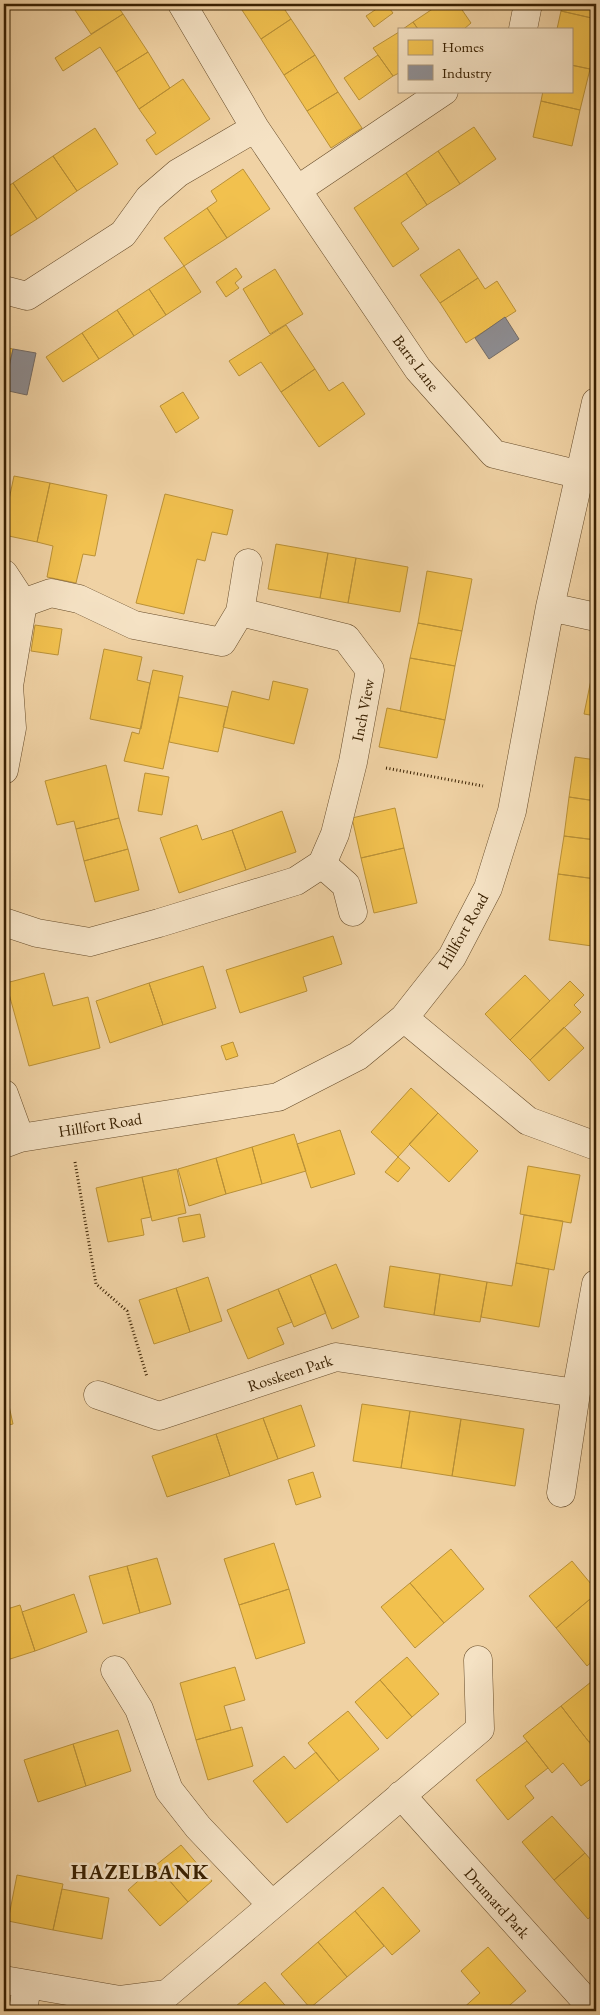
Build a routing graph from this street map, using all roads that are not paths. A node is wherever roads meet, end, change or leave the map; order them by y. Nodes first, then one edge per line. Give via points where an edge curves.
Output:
1 (528, 4) edge
2 (185, 5) edge
3 (524, 28) edge
4 (443, 92) edge
5 (255, 128) junction
6 (297, 190) junction
7 (4, 290) edge
8 (596, 402) edge
9 (581, 476) junction
10 (248, 563) dead end
11 (4, 574) edge
12 (23, 603) junction
13 (550, 608) junction
14 (240, 612) junction
15 (596, 617) edge
16 (4, 770) edge
17 (322, 864) junction
18 (353, 912) dead end
19 (4, 922) edge
20 (404, 1018) junction
21 (4, 1094) edge
22 (12, 1141) edge
23 (596, 1146) edge
24 (596, 1284) edge
25 (576, 1393) junction
26 (98, 1395) dead end
27 (561, 1493) dead end
28 (478, 1660) dead end
29 (115, 1670) dead end
30 (401, 1795) junction
31 (272, 1905) junction
32 (18, 1992) edge
33 (594, 2010) edge

1 - 3 street
2 - 5 street, Barrs Lane
4 - 6 street
5 - 6 street, Barrs Lane
5 - 7 street via 178,173 148,198 122,234 27,296
6 - 9 street, Barrs Lane via 418,370 494,454
8 - 9 street, Hillfort Road
9 - 13 street, Hillfort Road
10 - 14 street
11 - 12 street
12 - 14 street via 50,593 79,600 134,625 222,642
12 - 16 street via 9,686 12,728
13 - 15 street
13 - 20 street, Hillfort Road via 516,792 488,888 452,958
14 - 17 street, Inch View via 346,638 370,670 353,762 335,834
17 - 18 street via 346,886
17 - 19 street via 296,881 90,942 37,933
20 - 22 street, Hillfort Road via 358,1056 278,1097
20 - 23 street via 528,1121
21 - 22 street
24 - 25 street
25 - 26 street, Rosskeen Park via 336,1356 159,1416
25 - 27 street
28 - 30 street via 480,1729
29 - 31 street via 139,1709 169,1790 198,1827
30 - 31 street
30 - 33 street, Drumard Park
31 - 32 street via 167,1994 120,2000

